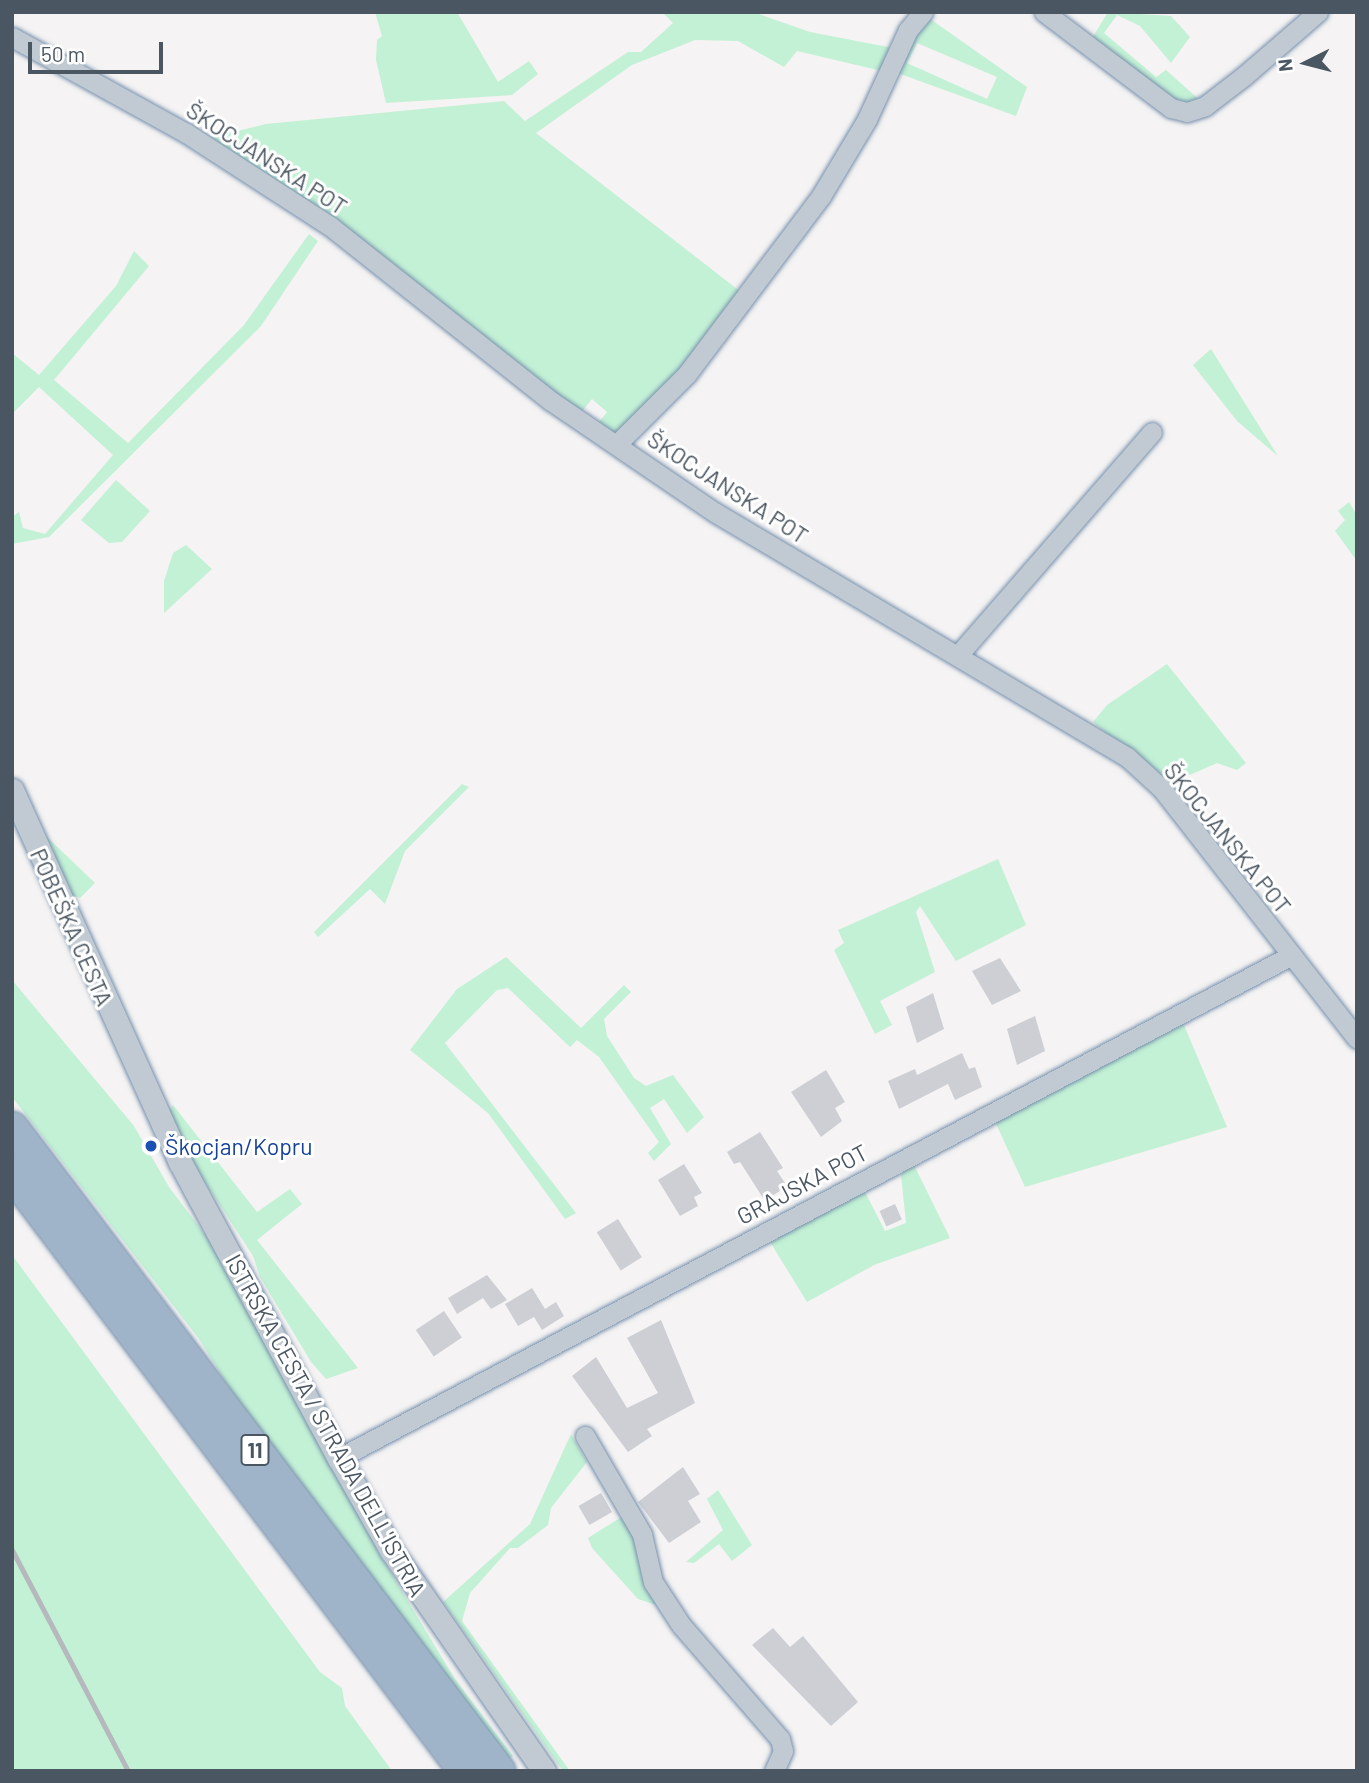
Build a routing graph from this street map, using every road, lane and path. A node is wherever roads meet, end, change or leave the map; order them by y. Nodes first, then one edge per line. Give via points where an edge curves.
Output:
1 (923, 12) edge
2 (1044, 12) edge
3 (1318, 12) edge
4 (12, 37) edge
5 (1152, 432) dead end
6 (617, 444) junction
7 (959, 654) junction
8 (12, 790) edge
9 (1290, 956) junction
10 (1357, 1039) edge
11 (132, 1064) joint
12 (12, 1129) edge
13 (12, 1173) edge
14 (585, 1436) dead end
15 (339, 1458) junction
16 (465, 1771) edge
17 (499, 1771) edge
18 (544, 1771) edge
19 (774, 1771) edge

1 - 6 street via 908,30 867,118 821,196 687,374
2 - 3 street via 1171,108 1187,112 1205,106
4 - 6 street, ŠKOCJANSKA POT via 186,133 330,226 551,401
5 - 7 street
6 - 7 street, ŠKOCJANSKA POT via 716,513
7 - 9 street, ŠKOCJANSKA POT via 1087,729 1162,789
8 - 11 street, POBEŠKA CESTA
9 - 10 street, ŠKOCJANSKA POT
9 - 15 street, GRAJSKA POT
11 - 15 street, ISTRSKA CESTA / STRADA DELL'ISTRIA
12 - 17 highway, 11
13 - 16 highway, 11
14 - 19 street via 642,1534 653,1582 674,1615 780,1739 783,1751
15 - 18 street, ISTRSKA CESTA / STRADA DELL'ISTRIA via 391,1550

